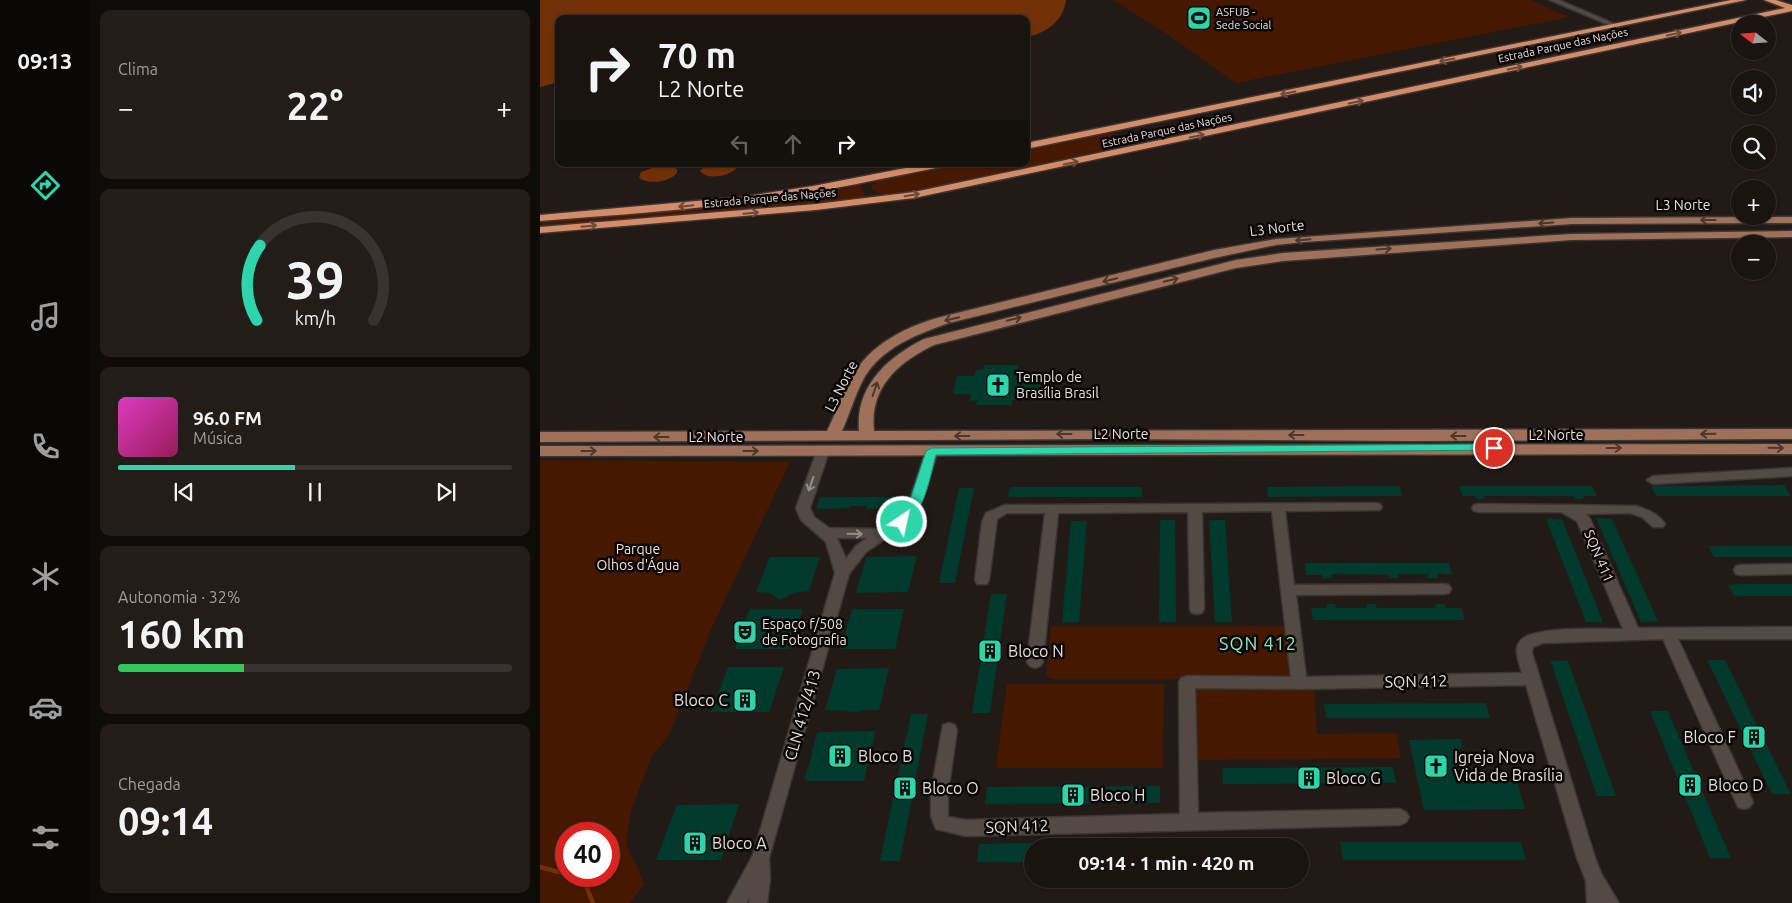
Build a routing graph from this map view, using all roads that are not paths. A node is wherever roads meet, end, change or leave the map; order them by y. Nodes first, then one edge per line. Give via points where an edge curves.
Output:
1 (1553, 0) edge
2 (1742, 0) edge
3 (1768, 0) edge
4 (1778, 0) edge
5 (1792, 8) edge
6 (1616, 26) junction
7 (1128, 125) junction
8 (1114, 128) junction
9 (1030, 145) edge
10 (1149, 146) junction
11 (1136, 149) junction
12 (926, 167) edge
13 (873, 178) junction
14 (885, 199) junction
15 (540, 218) edge
16 (1792, 220) edge
17 (540, 230) edge
18 (1792, 234) edge
19 (1352, 236) junction
20 (1355, 251) junction
21 (1792, 434) edge
22 (832, 436) junction
23 (867, 436) junction
24 (540, 437) edge
25 (1515, 442) junction
26 (1009, 443) junction
27 (1792, 449) edge
28 (540, 451) edge
29 (823, 451) junction
30 (932, 451) junction
31 (1792, 472) edge
32 (1653, 480) dead end
33 (1278, 507) junction
34 (1375, 507) dead end
35 (1195, 508) junction
36 (1479, 508) dead end
37 (1052, 509) junction
38 (1569, 510) junction
39 (1658, 524) dead end
40 (827, 533) junction
41 (882, 534) junction
42 (1792, 569) edge
43 (1741, 570) dead end
44 (842, 573) junction
45 (982, 580) dead end
46 (1444, 589) dead end
47 (1287, 590) junction
48 (1197, 609) dead end
49 (1668, 633) junction
50 (1792, 633) edge
51 (1633, 635) junction
52 (1035, 662) dead end
53 (1533, 679) junction
54 (1299, 682) junction
55 (949, 730) dead end
56 (1744, 802) dead end
57 (1400, 817) dead end
58 (1189, 820) junction
59 (761, 857) junction
60 (1595, 880) junction
61 (736, 903) edge
62 (758, 903) edge
63 (1596, 903) edge
64 (1610, 903) edge

1 - 6 street
2 - 6 highway, Estrada Parque das Nações
3 - 5 highway
4 - 5 highway
10 -> 5 highway, Estrada Parque das Nações
6 -> 7 highway, Estrada Parque das Nações
7 - 8 highway, Estrada Parque das Nações
7 - 10 highway
8 - 9 highway, Estrada Parque das Nações
8 - 11 highway
10 - 11 highway, Estrada Parque das Nações
14 -> 11 highway, Estrada Parque das Nações via 938,191
12 - 13 highway, Estrada Parque das Nações
13 - 14 highway via 866,186 868,191
13 -> 15 highway, Estrada Parque das Nações via 734,201
17 -> 14 highway, Estrada Parque das Nações
16 -> 19 main road, L3 Norte via 1572,221
20 -> 18 main road, L3 Norte via 1589,237
19 - 20 main road via 1338,240 1336,245
19 -> 22 main road, L3 Norte via 1276,242 1214,254 945,320 912,331 890,344 863,370
23 -> 20 main road, L3 Norte via 864,422 877,382 893,362 929,342 1236,264
21 -> 25 main road, L2 Norte
22 - 23 main road, L2 Norte
22 -> 24 main road, L2 Norte
26 -> 23 main road, L2 Norte
25 - 26 main road, L2 Norte
25 -> 27 main road, L2 Norte
26 - 30 main road, L2 Norte
28 -> 29 main road, L2 Norte
29 - 30 main road, L2 Norte
29 -> 40 street via 803,508 805,518
30 - 41 street via 911,515
31 - 32 street
33 - 34 street
33 - 35 street
33 - 47 street
35 - 37 street
35 - 48 street
36 - 38 street
37 - 45 street via 1005,509 991,516
37 - 52 street
38 - 39 street via 1631,509 1647,514
38 - 51 street, SQN 411 via 1583,519
40 -> 41 street
40 - 44 street
41 - 44 street via 861,549
42 - 43 street
44 - 59 street, CLN 412/413
46 - 47 street
47 - 54 street
49 - 50 street
49 - 51 street
49 - 56 street
51 - 53 street via 1541,637 1532,640 1524,648
53 - 54 street, SQN 412
53 - 60 street
54 - 58 street, SQN 412 via 1187,682
55 - 58 street, SQN 412 via 938,802 939,819 950,827
57 - 58 street, SQN 412
59 - 61 street, CLN 412/413
59 - 62 street, CLN 412/413
60 - 63 street
60 - 64 street

